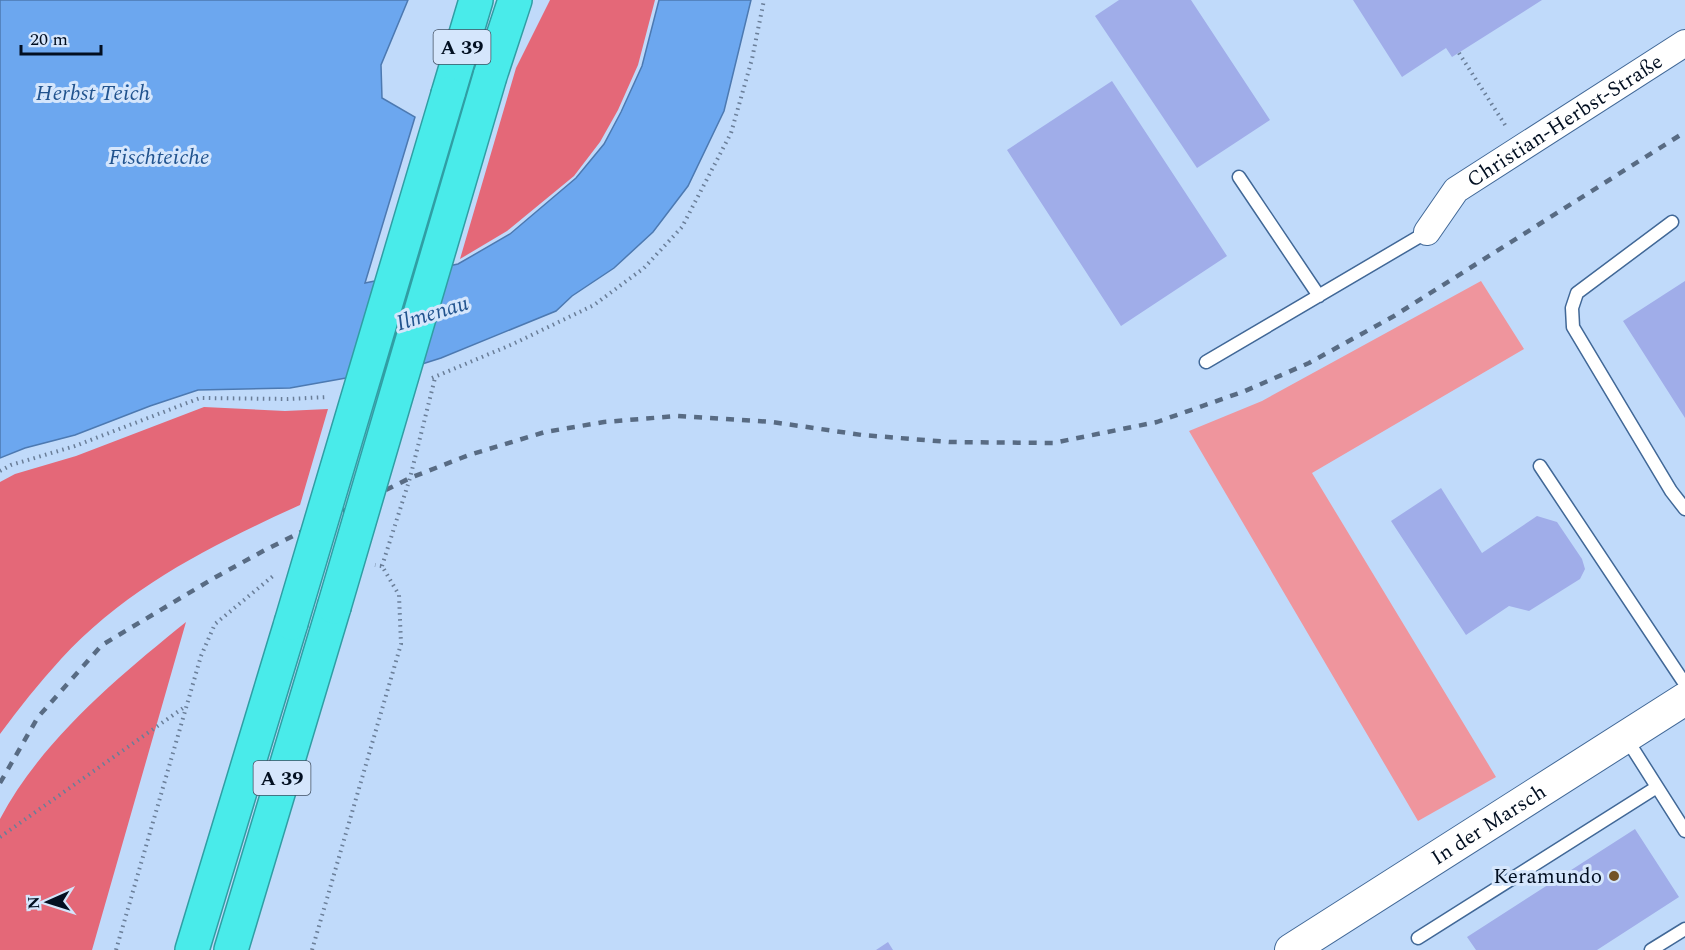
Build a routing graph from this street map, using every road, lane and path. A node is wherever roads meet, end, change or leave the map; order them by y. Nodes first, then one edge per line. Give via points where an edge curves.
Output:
1 (476, 0) edge
2 (515, 0) edge
3 (764, 0) edge
4 (1685, 43) edge
5 (1459, 53) dead end
6 (1520, 149) junction
7 (1239, 177) dead end
8 (1672, 222) dead end
9 (1427, 232) joint
10 (1319, 296) junction
11 (1206, 362) dead end
12 (435, 377) junction
13 (424, 380) dead end
14 (331, 397) dead end
15 (1540, 466) dead end
16 (0, 471) edge
17 (1685, 509) edge
18 (277, 573) dead end
19 (1685, 684) edge
20 (1685, 699) edge
21 (187, 706) junction
22 (1625, 736) junction
23 (1657, 787) junction
24 (1685, 831) edge
25 (0, 837) edge
26 (1685, 929) edge
27 (1418, 938) dead end
28 (116, 950) edge
29 (192, 950) edge
30 (231, 950) edge
31 (312, 950) edge
32 (1291, 950) edge
33 (1651, 950) edge

1 - 29 highway, A 39, bridge
2 - 30 highway, A 39, bridge
3 - 12 path via 731,133 682,227 644,268 594,305
4 - 6 street, Christian-Herbst-Straße
5 - 6 path
6 - 9 street, Christian-Herbst-Straße via 1456,190
7 - 10 lane
8 - 17 lane via 1577,292 1572,308 1573,327
9 - 10 lane
10 - 11 lane
12 - 13 path
12 - 31 path via 410,478 382,566 399,595 402,644
14 - 16 path via 200,398
15 - 19 lane
18 - 21 path via 215,624
20 - 22 street, In der Marsch
21 - 25 path
21 - 28 path
22 - 23 lane
22 - 32 street, In der Marsch
23 - 24 lane
23 - 27 lane
26 - 33 lane

